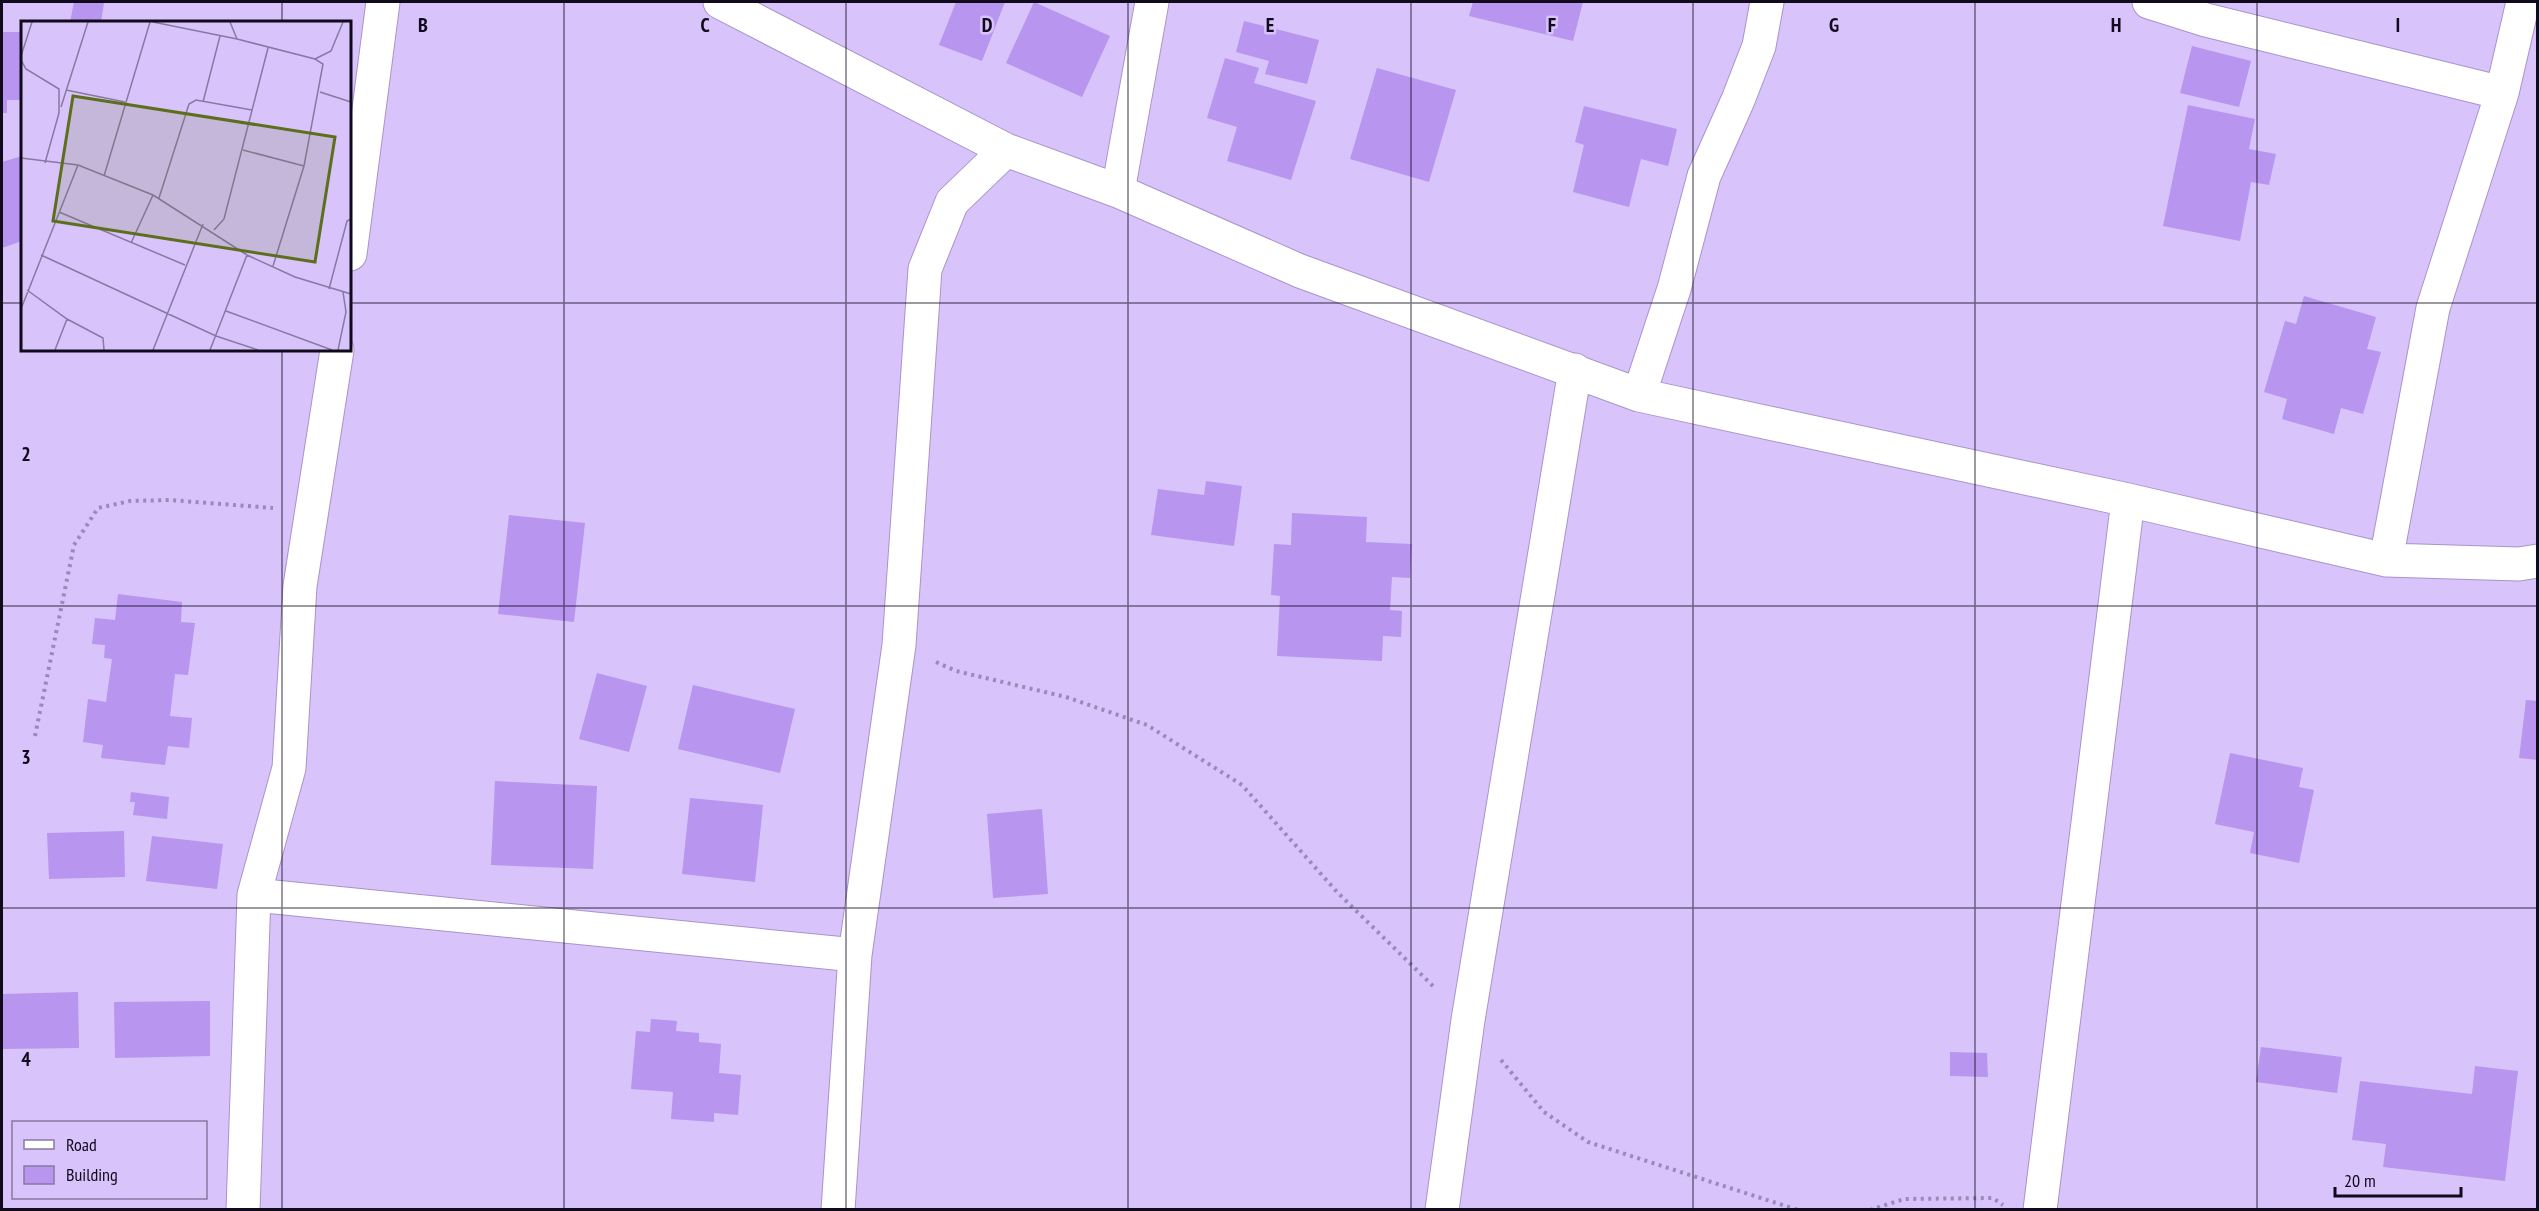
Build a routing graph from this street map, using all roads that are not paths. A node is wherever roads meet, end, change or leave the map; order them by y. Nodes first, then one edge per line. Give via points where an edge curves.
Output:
1 (383, 2) edge
2 (720, 2) edge
3 (1152, 2) edge
4 (1767, 2) edge
5 (2149, 2) edge
6 (2523, 2) edge
7 (2502, 93) junction
8 (1006, 150) junction
9 (1118, 191) junction
10 (351, 246) edge
11 (337, 351) edge
12 (1575, 370) junction
13 (1639, 395) junction
14 (2128, 500) junction
15 (2386, 560) junction
16 (2538, 561) edge
17 (254, 895) junction
18 (855, 955) junction
19 (243, 1209) edge
20 (838, 1209) edge
21 (1442, 1209) edge
22 (2040, 1209) edge

1 - 10 street
2 - 8 street
3 - 9 street
4 - 13 street via 1759,46 1704,176 1674,289
5 - 7 street via 2206,20
6 - 7 street
7 - 15 street via 2433,308
8 - 9 street
8 - 18 street via 952,202 925,269 899,645
9 - 12 street via 1300,272
11 - 17 street via 300,586 289,768
12 - 13 street
12 - 21 street via 1468,1020
13 - 14 street
14 - 15 street
14 - 22 street
15 - 16 street via 2519,564
17 - 18 street
17 - 19 street
18 - 20 street

